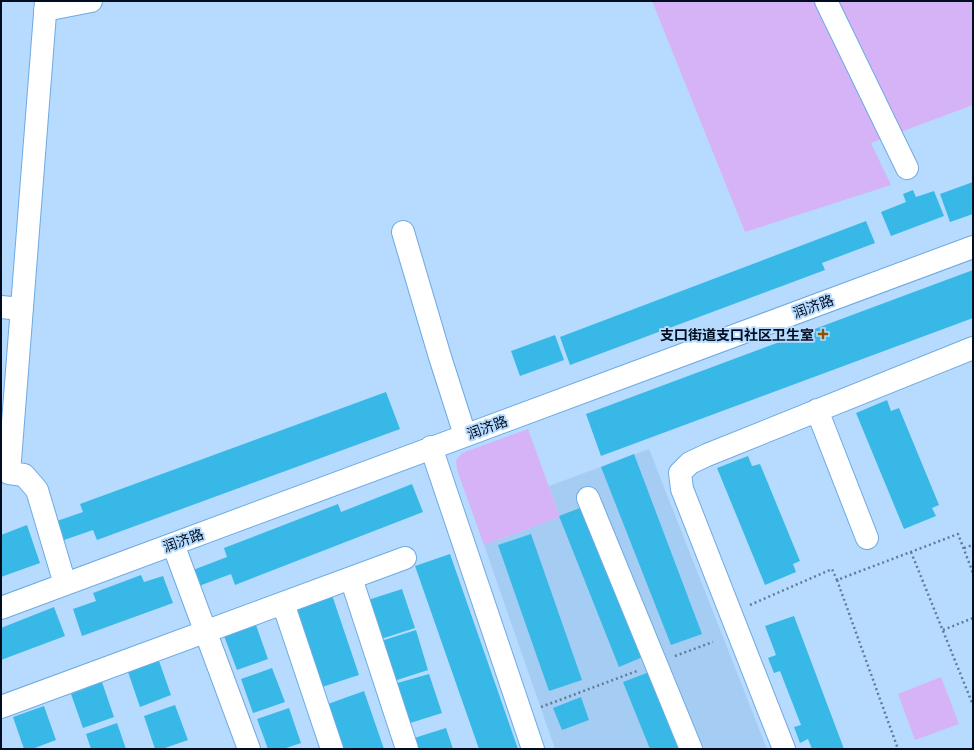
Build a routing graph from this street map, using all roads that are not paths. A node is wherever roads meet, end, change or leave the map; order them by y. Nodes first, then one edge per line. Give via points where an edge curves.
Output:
1 (91, 1) edge
2 (826, 1) edge
3 (46, 6) edge
4 (907, 168) dead end
5 (402, 232) dead end
6 (973, 247) edge
7 (11, 308) edge
8 (973, 348) edge
9 (817, 410) junction
10 (465, 435) junction
11 (431, 447) junction
12 (588, 498) dead end
13 (867, 538) dead end
14 (172, 544) junction
15 (405, 558) dead end
16 (350, 578) junction
17 (65, 584) junction
18 (283, 603) junction
19 (1, 608) edge
20 (205, 632) junction
21 (1, 707) edge
22 (249, 749) edge
23 (332, 749) edge
24 (407, 749) edge
25 (533, 749) edge
26 (691, 749) edge
27 (784, 749) edge

1 - 3 street
2 - 4 street
3 - 7 street
5 - 10 street
6 - 10 street, 润济路
7 - 17 street via 8,473 24,474 37,490
8 - 9 street
9 - 13 street
9 - 27 street via 707,455 680,473 682,489
10 - 11 street, 润济路
11 - 14 street, 润济路
11 - 25 street
12 - 26 street
14 - 17 street, 润济路
14 - 20 street
15 - 16 street
16 - 18 street
16 - 24 street
17 - 19 street, 润济路
18 - 20 street
18 - 23 street
20 - 21 street
20 - 22 street

